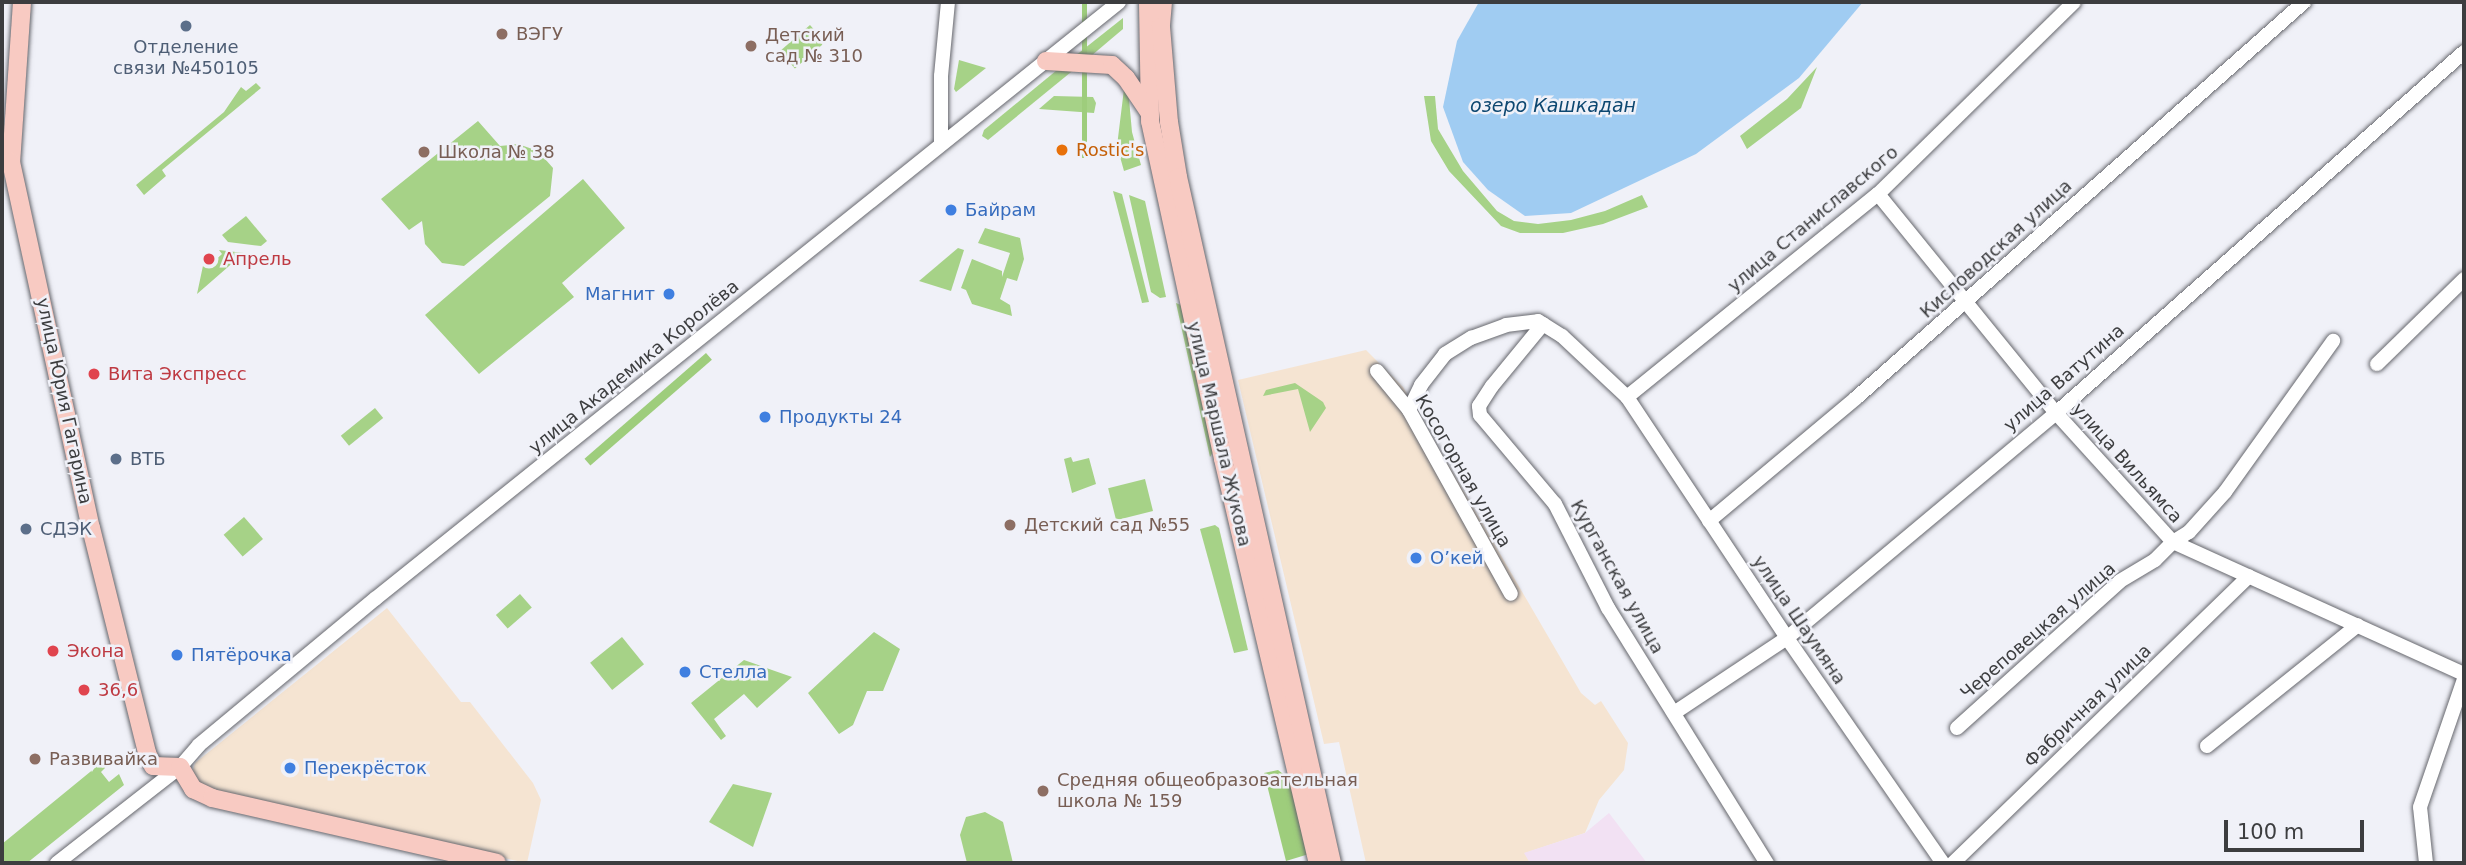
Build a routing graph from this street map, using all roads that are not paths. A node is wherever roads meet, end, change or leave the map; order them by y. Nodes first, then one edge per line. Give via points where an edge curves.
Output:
1 (22, 2) edge
2 (948, 2) edge
3 (1119, 2) edge
4 (1149, 2) edge
5 (1163, 2) edge
6 (2074, 2) edge
7 (2304, 2) edge
8 (2464, 52) edge
9 (1046, 61) junction
10 (1149, 113) junction
11 (941, 144) junction
12 (1878, 194) junction
13 (2464, 279) edge
14 (1965, 302) junction
15 (1540, 322) junction
16 (2333, 341) dead end
17 (2377, 364) dead end
18 (1377, 371) dead end
19 (1627, 397) junction
20 (1409, 410) junction
21 (2056, 413) junction
22 (1709, 521) junction
23 (2173, 542) junction
24 (2249, 576) junction
25 (1511, 594) dead end
26 (2357, 625) junction
27 (1787, 638) junction
28 (2464, 676) edge
29 (1674, 713) junction
30 (1957, 728) dead end
31 (2207, 746) dead end
32 (180, 767) junction
33 (57, 863) edge
34 (497, 863) edge
35 (1318, 863) edge
36 (1332, 863) edge
37 (1767, 863) edge
38 (1943, 863) edge
39 (1953, 863) edge
40 (2426, 863) edge

1 - 32 main road, улица Юрия Гагарина via 11,162 140,738 153,766
2 - 11 street
3 - 9 street, улица Академика Королёва
4 - 10 main road, улица Маршала Жукова
5 - 36 main road, улица Маршала Жукова via 1169,122 1178,177
6 - 12 street, улица Станиславского
7 - 14 street, Кисловодская улица
8 - 21 street, улица Ватутина
9 - 10 main road via 1112,65
9 - 11 street, улица Академика Королёва
10 - 35 main road, улица Маршала Жукова via 1223,459
11 - 32 street, улица Академика Королёва via 374,599 199,745
12 - 14 street, улица Вильямса
12 - 19 street, улица Станиславского
13 - 17 street
14 - 21 street, улица Вильямса
14 - 22 street, Кисловодская улица
15 - 19 street, улица Шаумяна via 1562,336
15 - 20 street via 1482,334 1445,354
15 - 29 street, Курганская улица via 1479,406 1480,415 1555,504 1608,608
16 - 23 street, Череповецкая улица via 2225,492 2189,533
18 - 20 street, Косогорная улица
19 - 22 street, улица Шаумяна
20 - 25 street, Косогорная улица
21 - 23 street, улица Вильямса
21 - 27 street, улица Ватутина
22 - 27 street, улица Шаумяна
23 - 24 street, улица Вильямса
23 - 30 street, Череповецкая улица via 2155,561 2120,581
24 - 26 street, улица Вильямса
24 - 39 street, Фабричная улица
26 - 28 street, улица Вильямса
26 - 31 street
27 - 29 street, улица Ватутина
27 - 38 street, улица Шаумяна
28 - 40 street via 2420,807
29 - 37 street, Курганская улица
32 - 33 street, улица Академика Королёва
32 - 34 main road via 193,789 212,798

